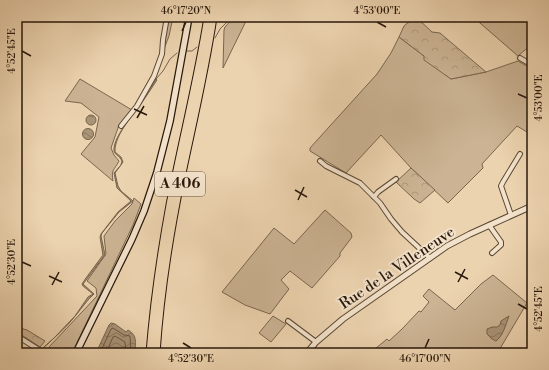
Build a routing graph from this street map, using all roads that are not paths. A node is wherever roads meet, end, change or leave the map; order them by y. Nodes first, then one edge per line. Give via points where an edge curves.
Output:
1 (167, 17) edge
2 (189, 17) edge
3 (208, 17) edge
4 (213, 17) edge
5 (520, 58) dead end
6 (532, 65) edge
7 (121, 126) dead end
8 (520, 154) dead end
9 (320, 161) dead end
10 (396, 179) dead end
11 (374, 197) junction
12 (532, 206) edge
13 (511, 215) junction
14 (489, 225) junction
15 (492, 253) dead end
16 (430, 258) junction
17 (288, 321) dead end
18 (17, 336) edge
19 (316, 342) junction
20 (44, 353) edge
21 (76, 353) edge
22 (150, 353) edge
23 (156, 353) edge
24 (307, 353) edge

1 - 7 street via 162,54 154,76 137,106
2 - 21 main road via 170,121 146,205
3 - 22 highway, A 406 via 165,235
4 - 23 highway, A 406 via 170,238
5 - 6 street
8 - 13 street via 501,186
9 - 11 street via 360,183
10 - 11 street
11 - 16 street via 402,232
12 - 13 street, Rue de la Villeneuve
13 - 14 street, Rue de la Villeneuve
14 - 15 street via 501,242
14 - 16 street, Rue de la Villeneuve via 447,246
16 - 19 street, Rue de la Villeneuve via 343,319
17 - 19 street
18 - 20 street
19 - 24 street, Rue de la Villeneuve

